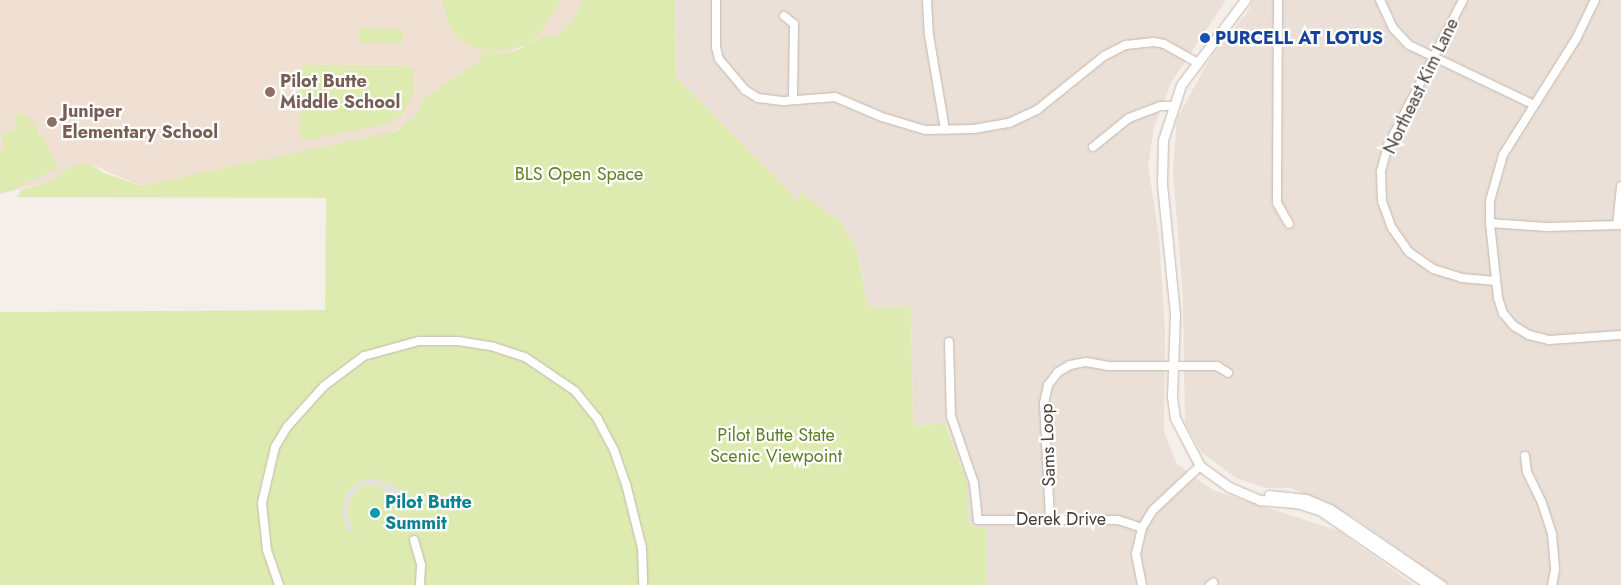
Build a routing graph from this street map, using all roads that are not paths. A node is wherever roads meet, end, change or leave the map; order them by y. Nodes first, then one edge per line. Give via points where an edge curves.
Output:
1 (716, 0) edge
2 (927, 0) edge
3 (1245, 0) edge
4 (1278, 0) edge
5 (1380, 0) edge
6 (1463, 0) edge
7 (1595, 0) edge
8 (784, 16) dead end
9 (1433, 57) junction
10 (1196, 62) junction
11 (793, 99) junction
12 (1532, 104) junction
13 (1172, 106) junction
14 (945, 130) junction
15 (1093, 147) dead end
16 (1621, 186) edge
17 (1490, 223) junction
18 (1289, 224) dead end
19 (1619, 225) edge
20 (1496, 281) junction
21 (1621, 335) edge
22 (949, 342) dead end
23 (1173, 366) junction
24 (1228, 373) dead end
25 (1525, 456) dead end
26 (1200, 466) junction
27 (1244, 493) junction
28 (1050, 518) junction
29 (1142, 528) junction
30 (414, 540) dead end
31 (278, 585) edge
32 (420, 585) edge
33 (643, 585) edge
34 (1142, 585) edge
35 (1429, 585) edge
36 (1441, 585) edge
37 (1552, 585) edge

1 - 11 street via 716,47 725,68 758,98
2 - 14 street via 929,35
3 - 10 street
4 - 18 street via 1277,203
5 - 9 street via 1392,28 1409,45
6 - 9 street, Northeast Kim Lane
7 - 12 street via 1576,39
8 - 11 street via 794,24
9 - 12 street
9 - 20 street, Northeast Kim Lane via 1388,145 1381,172 1382,201 1392,228 1409,252 1433,269 1462,278
10 - 13 street
10 - 14 street via 1159,43 1126,45 1104,56 1037,110 1009,123
11 - 14 street via 835,97 894,121 925,130
12 - 17 street via 1503,155 1494,179
13 - 15 street via 1160,106 1129,118
13 - 23 street via 1161,156 1175,314
16 - 19 street
17 - 19 street via 1546,227
17 - 20 street
20 - 21 street via 1504,313 1514,326 1529,336 1549,340
22 - 28 street, Derek Drive via 952,416 974,483 978,520
23 - 24 street, Sams Loop via 1217,366
23 - 26 street via 1175,418
23 - 28 street, Sams Loop via 1109,366 1086,362 1066,368 1048,385 1044,402
25 - 37 street via 1527,472 1542,502 1552,534 1555,570
26 - 27 street via 1228,487
26 - 29 street via 1153,510
27 - 35 street via 1259,500 1297,503 1321,511
27 - 36 street via 1298,497 1330,509
28 - 29 street, Derek Drive via 1118,520
29 - 34 street via 1136,554
30 - 32 street via 421,565
31 - 33 street via 267,550 262,503 275,447 288,428 324,386 364,356 419,341 458,341 494,347 525,357 575,391 597,418 614,450 626,484 642,548

